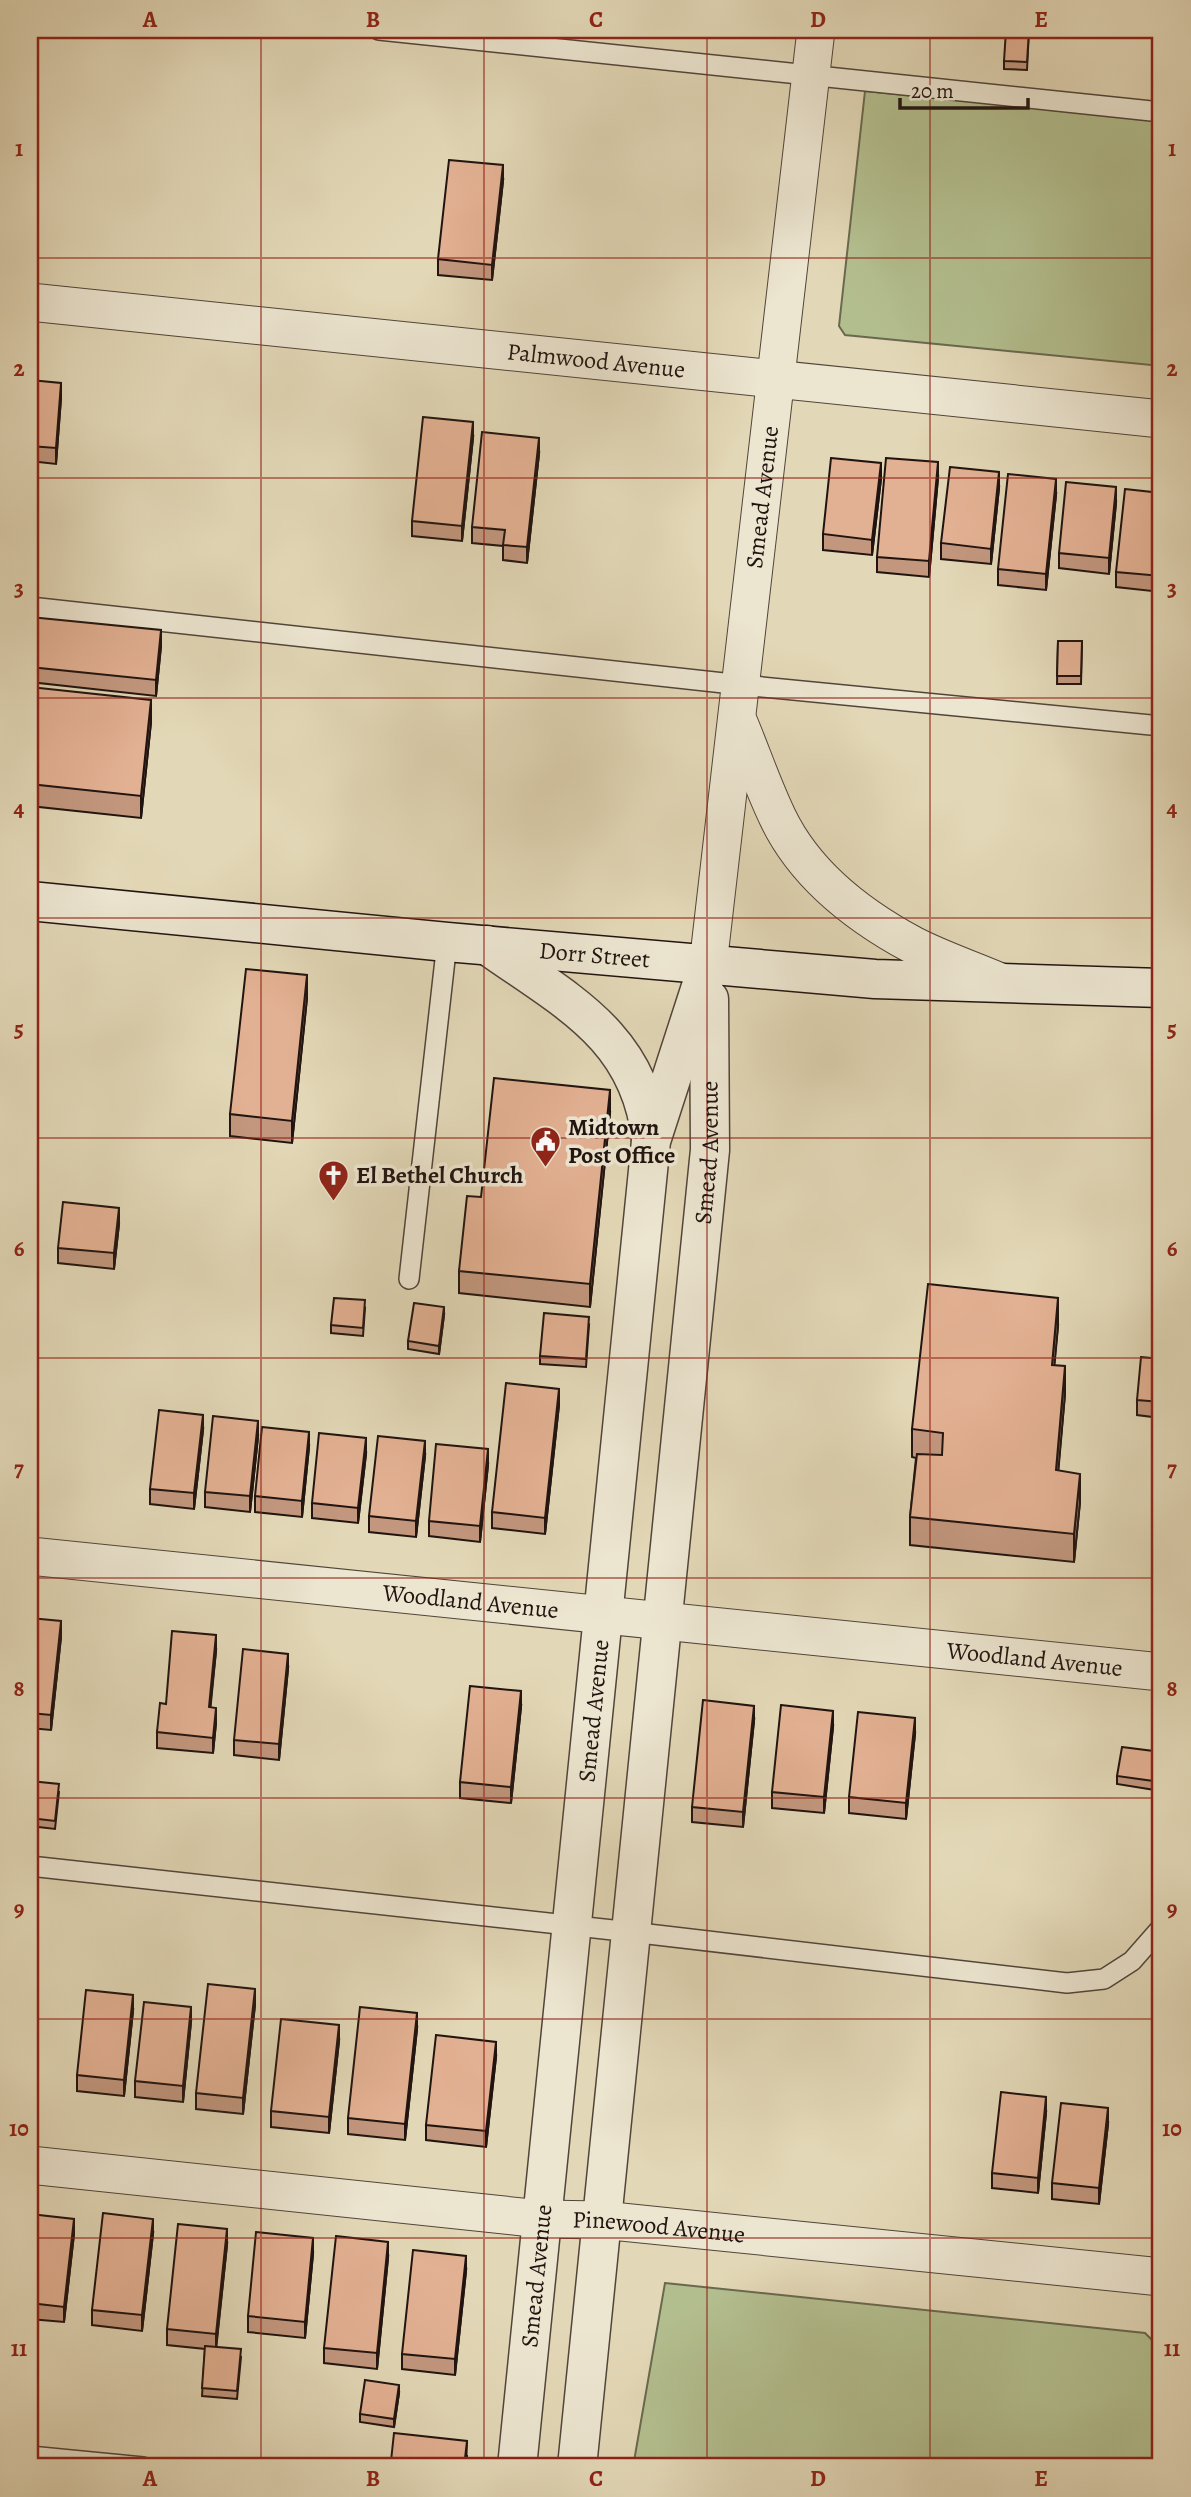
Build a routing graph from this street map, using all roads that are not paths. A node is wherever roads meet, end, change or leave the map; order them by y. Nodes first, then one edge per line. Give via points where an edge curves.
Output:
1 (379, 30) edge
2 (816, 30) edge
3 (811, 76) junction
4 (1161, 111) edge
5 (30, 302) edge
6 (776, 379) junction
7 (1161, 419) edge
8 (30, 607) edge
9 (740, 703) junction
10 (1161, 726) edge
11 (30, 901) edge
12 (447, 942) junction
13 (487, 945) junction
14 (708, 965) junction
15 (1002, 983) junction
16 (1161, 988) edge
17 (651, 1141) junction
18 (409, 1279) dead end
19 (30, 1556) edge
20 (604, 1615) junction
21 (664, 1621) junction
22 (1161, 1672) edge
23 (30, 1866) edge
24 (571, 1926) junction
25 (1161, 1928) edge
26 (631, 1932) junction
27 (30, 2165) edge
28 (541, 2219) junction
29 (602, 2220) junction
30 (1161, 2277) edge
31 (30, 2456) edge
32 (143, 2467) edge
33 (517, 2467) edge
34 (577, 2467) edge

1 - 3 lane
2 - 3 street, Smead Avenue
3 - 4 lane
3 - 6 street, Smead Avenue
5 - 6 street, Palmwood Avenue
6 - 7 street, Palmwood Avenue
6 - 9 street, Smead Avenue
8 - 9 lane
9 - 10 lane
9 - 14 street, Smead Avenue
9 - 15 street via 779,819 802,856 828,885 858,911 914,945
11 - 12 street, Dorr Street
12 - 13 street, Dorr Street
12 - 18 lane
13 - 14 street, Dorr Street
13 - 17 street via 582,1012 616,1046 648,1111
14 - 15 street, Dorr Street via 875,979
14 - 17 street, Smead Avenue
14 - 21 street, Smead Avenue via 710,1150
15 - 16 street, Dorr Street
17 - 20 street, Smead Avenue
19 - 20 street, Woodland Avenue
20 - 21 street, Woodland Avenue
20 - 24 street, Smead Avenue
21 - 22 street, Woodland Avenue
21 - 26 street, Smead Avenue
23 - 24 lane
24 - 26 lane
24 - 28 street, Smead Avenue
25 - 26 lane via 1132,1961 1104,1979 1068,1983
26 - 29 street, Smead Avenue
27 - 28 street, Pinewood Avenue
28 - 29 street, Pinewood Avenue
28 - 33 street, Smead Avenue
29 - 30 street, Pinewood Avenue
29 - 34 street, Smead Avenue
31 - 32 lane

